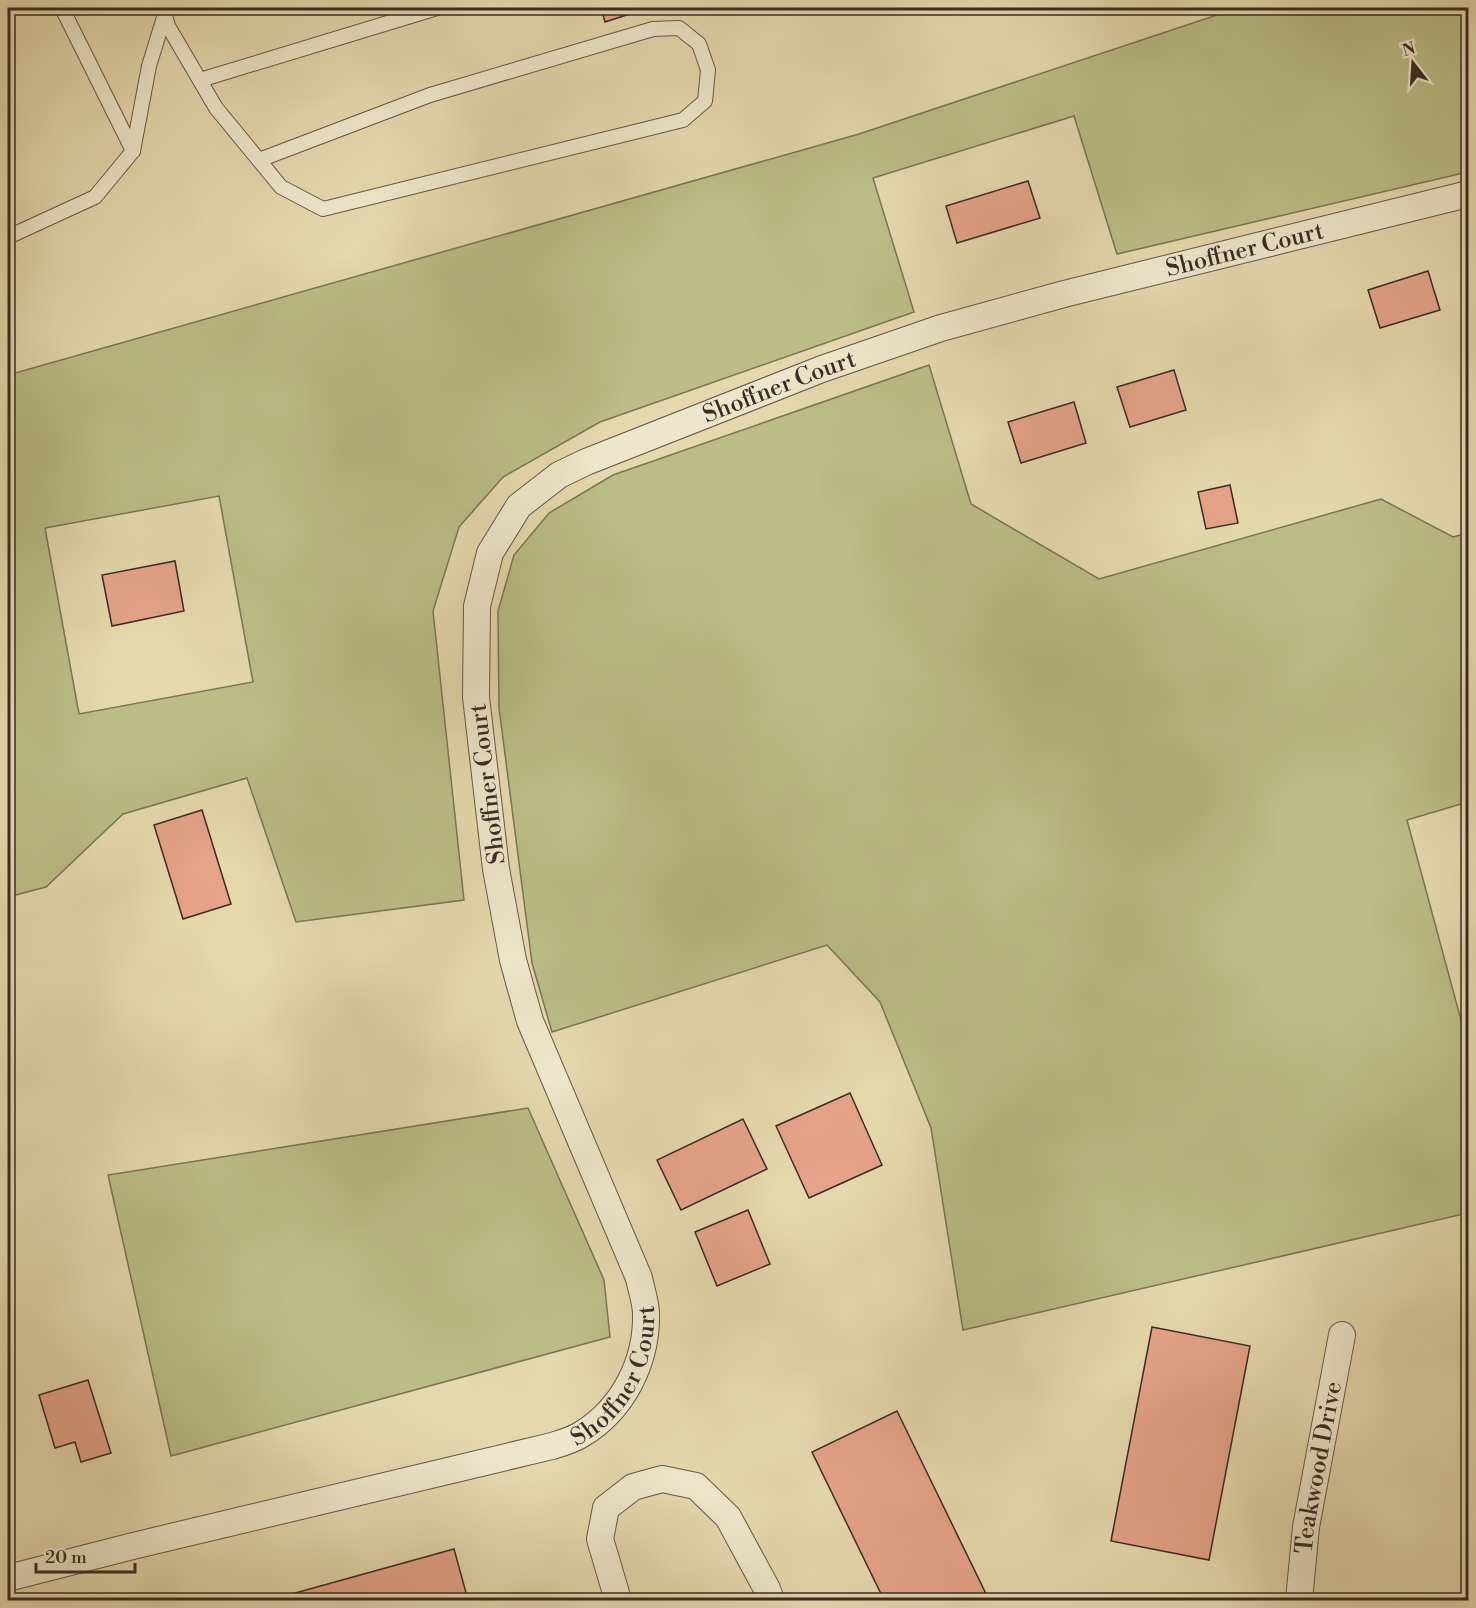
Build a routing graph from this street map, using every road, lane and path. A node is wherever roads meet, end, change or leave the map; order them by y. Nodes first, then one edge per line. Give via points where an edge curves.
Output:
1 (62, 8) edge
2 (438, 8) edge
3 (164, 11) edge
4 (200, 80) junction
5 (133, 151) junction
6 (259, 160) junction
7 (1468, 194) edge
8 (8, 237) edge
9 (1342, 1335) dead end
10 (8, 1578) edge
11 (618, 1600) edge
12 (771, 1600) edge
13 (1299, 1600) edge

1 - 5 lane
2 - 4 lane
3 - 4 lane via 168,26
3 - 5 lane
4 - 6 lane via 216,108
5 - 8 lane via 95,197
6 - 6 lane via 281,187 323,209 683,120 705,101 708,70 699,44 679,28 653,29 430,95
7 - 10 street, Shoffner Court via 941,328 822,369 586,462 559,475 519,506 490,553 477,606 476,697 496,869 513,960 530,1021 639,1278 646,1313 642,1348 631,1382 611,1411 581,1435 552,1446
9 - 13 street, Teakwood Drive via 1306,1527
11 - 12 street via 600,1539 606,1508 633,1486 662,1479 696,1486 728,1517

